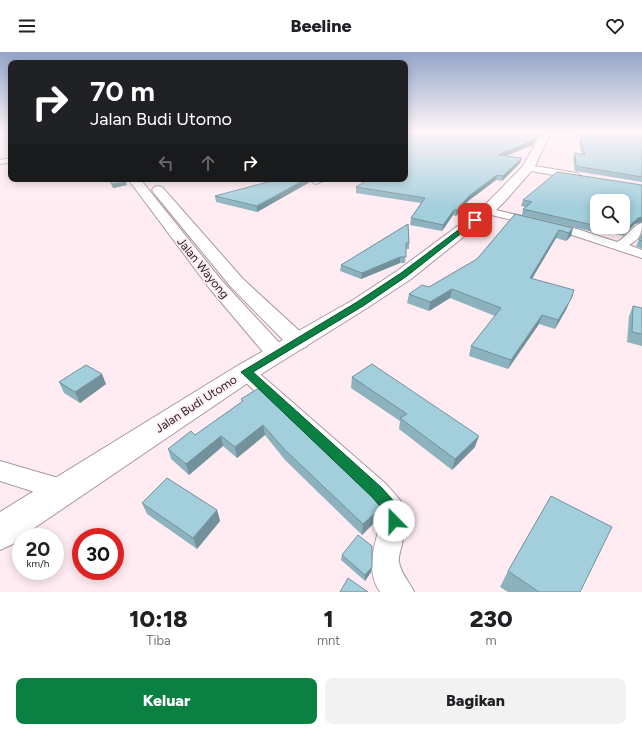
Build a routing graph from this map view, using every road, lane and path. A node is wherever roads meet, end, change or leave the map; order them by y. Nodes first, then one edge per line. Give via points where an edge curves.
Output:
1 (533, 157) edge
2 (528, 168) junction
3 (589, 178) edge
4 (136, 182) edge
5 (152, 182) edge
6 (487, 211) junction
7 (642, 226) edge
8 (618, 246) junction
9 (642, 254) edge
10 (298, 342) junction
11 (277, 354) junction
12 (246, 372) junction
13 (0, 471) edge
14 (62, 490) junction
15 (0, 532) edge
16 (399, 592) edge

1 - 2 main road, Jalan Budi Utomo
2 - 3 street
2 - 6 main road, Jalan Budi Utomo
4 - 11 street, Jalan Wayong via 216,285
5 - 10 street, Jalan Wayong via 237,283
6 - 8 street via 568,230
6 - 10 main road, Jalan Budi Utomo via 404,275
7 - 8 street via 630,240
8 - 9 street
10 - 11 main road, Jalan Budi Utomo
11 - 12 main road, Jalan Budi Utomo
12 - 14 main road, Jalan Budi Utomo
12 - 16 street via 377,492 393,511 394,521 385,560 389,580
13 - 14 street
14 - 15 main road, Jalan Budi Utomo

